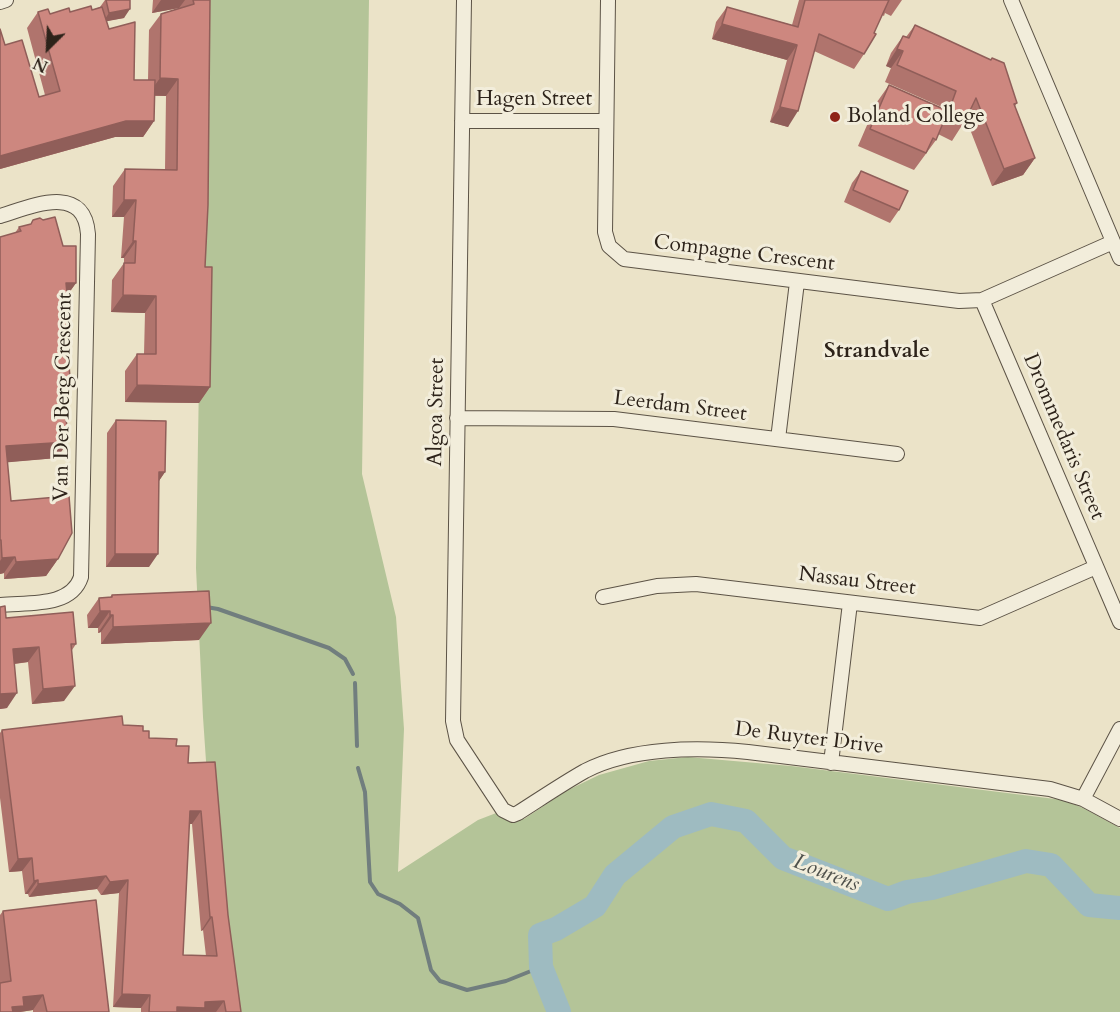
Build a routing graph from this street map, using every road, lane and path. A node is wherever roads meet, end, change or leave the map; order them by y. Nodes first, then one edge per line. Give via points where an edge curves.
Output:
1 (6, 0) edge
2 (464, 0) edge
3 (608, 0) edge
4 (1011, 0) edge
5 (0, 2) edge
6 (462, 121) junction
7 (606, 121) junction
8 (0, 216) edge
9 (1113, 242) junction
10 (1120, 258) edge
11 (797, 282) junction
12 (982, 300) junction
13 (458, 418) junction
14 (778, 440) junction
15 (897, 454) dead end
16 (1096, 567) junction
17 (603, 597) dead end
18 (850, 603) junction
19 (0, 605) edge
20 (1120, 622) edge
21 (1120, 729) edge
22 (831, 763) junction
23 (1083, 800) junction
24 (503, 810) joint
25 (1120, 819) edge

1 - 5 street
2 - 6 street, Algoa Street
3 - 7 street, Compagne Crescent
4 - 9 street
6 - 7 street, Hagen Street
6 - 13 street, Algoa Street
7 - 11 street, Compagne Crescent via 604,232 618,256 636,262
8 - 19 street, Van Der Berg Crescent via 51,201 65,202 81,212 88,234 81,576 76,588 61,598
9 - 10 street
9 - 12 street, Compagne Crescent
11 - 12 street, Compagne Crescent via 959,302
11 - 14 street
12 - 16 street, Drommedaris Street
13 - 14 street, Leerdam Street via 614,419
13 - 24 street, Algoa Street via 453,728
14 - 15 street, Leerdam Street
16 - 18 street, Nassau Street via 980,618
16 - 20 street, Drommedaris Street
17 - 18 street, Nassau Street via 657,586 696,584
18 - 22 street
21 - 23 street
22 - 23 street, De Ruyter Drive via 1050,789
22 - 24 street, De Ruyter Drive via 727,750 663,751 624,758 586,771 513,815
23 - 25 street, De Ruyter Drive

